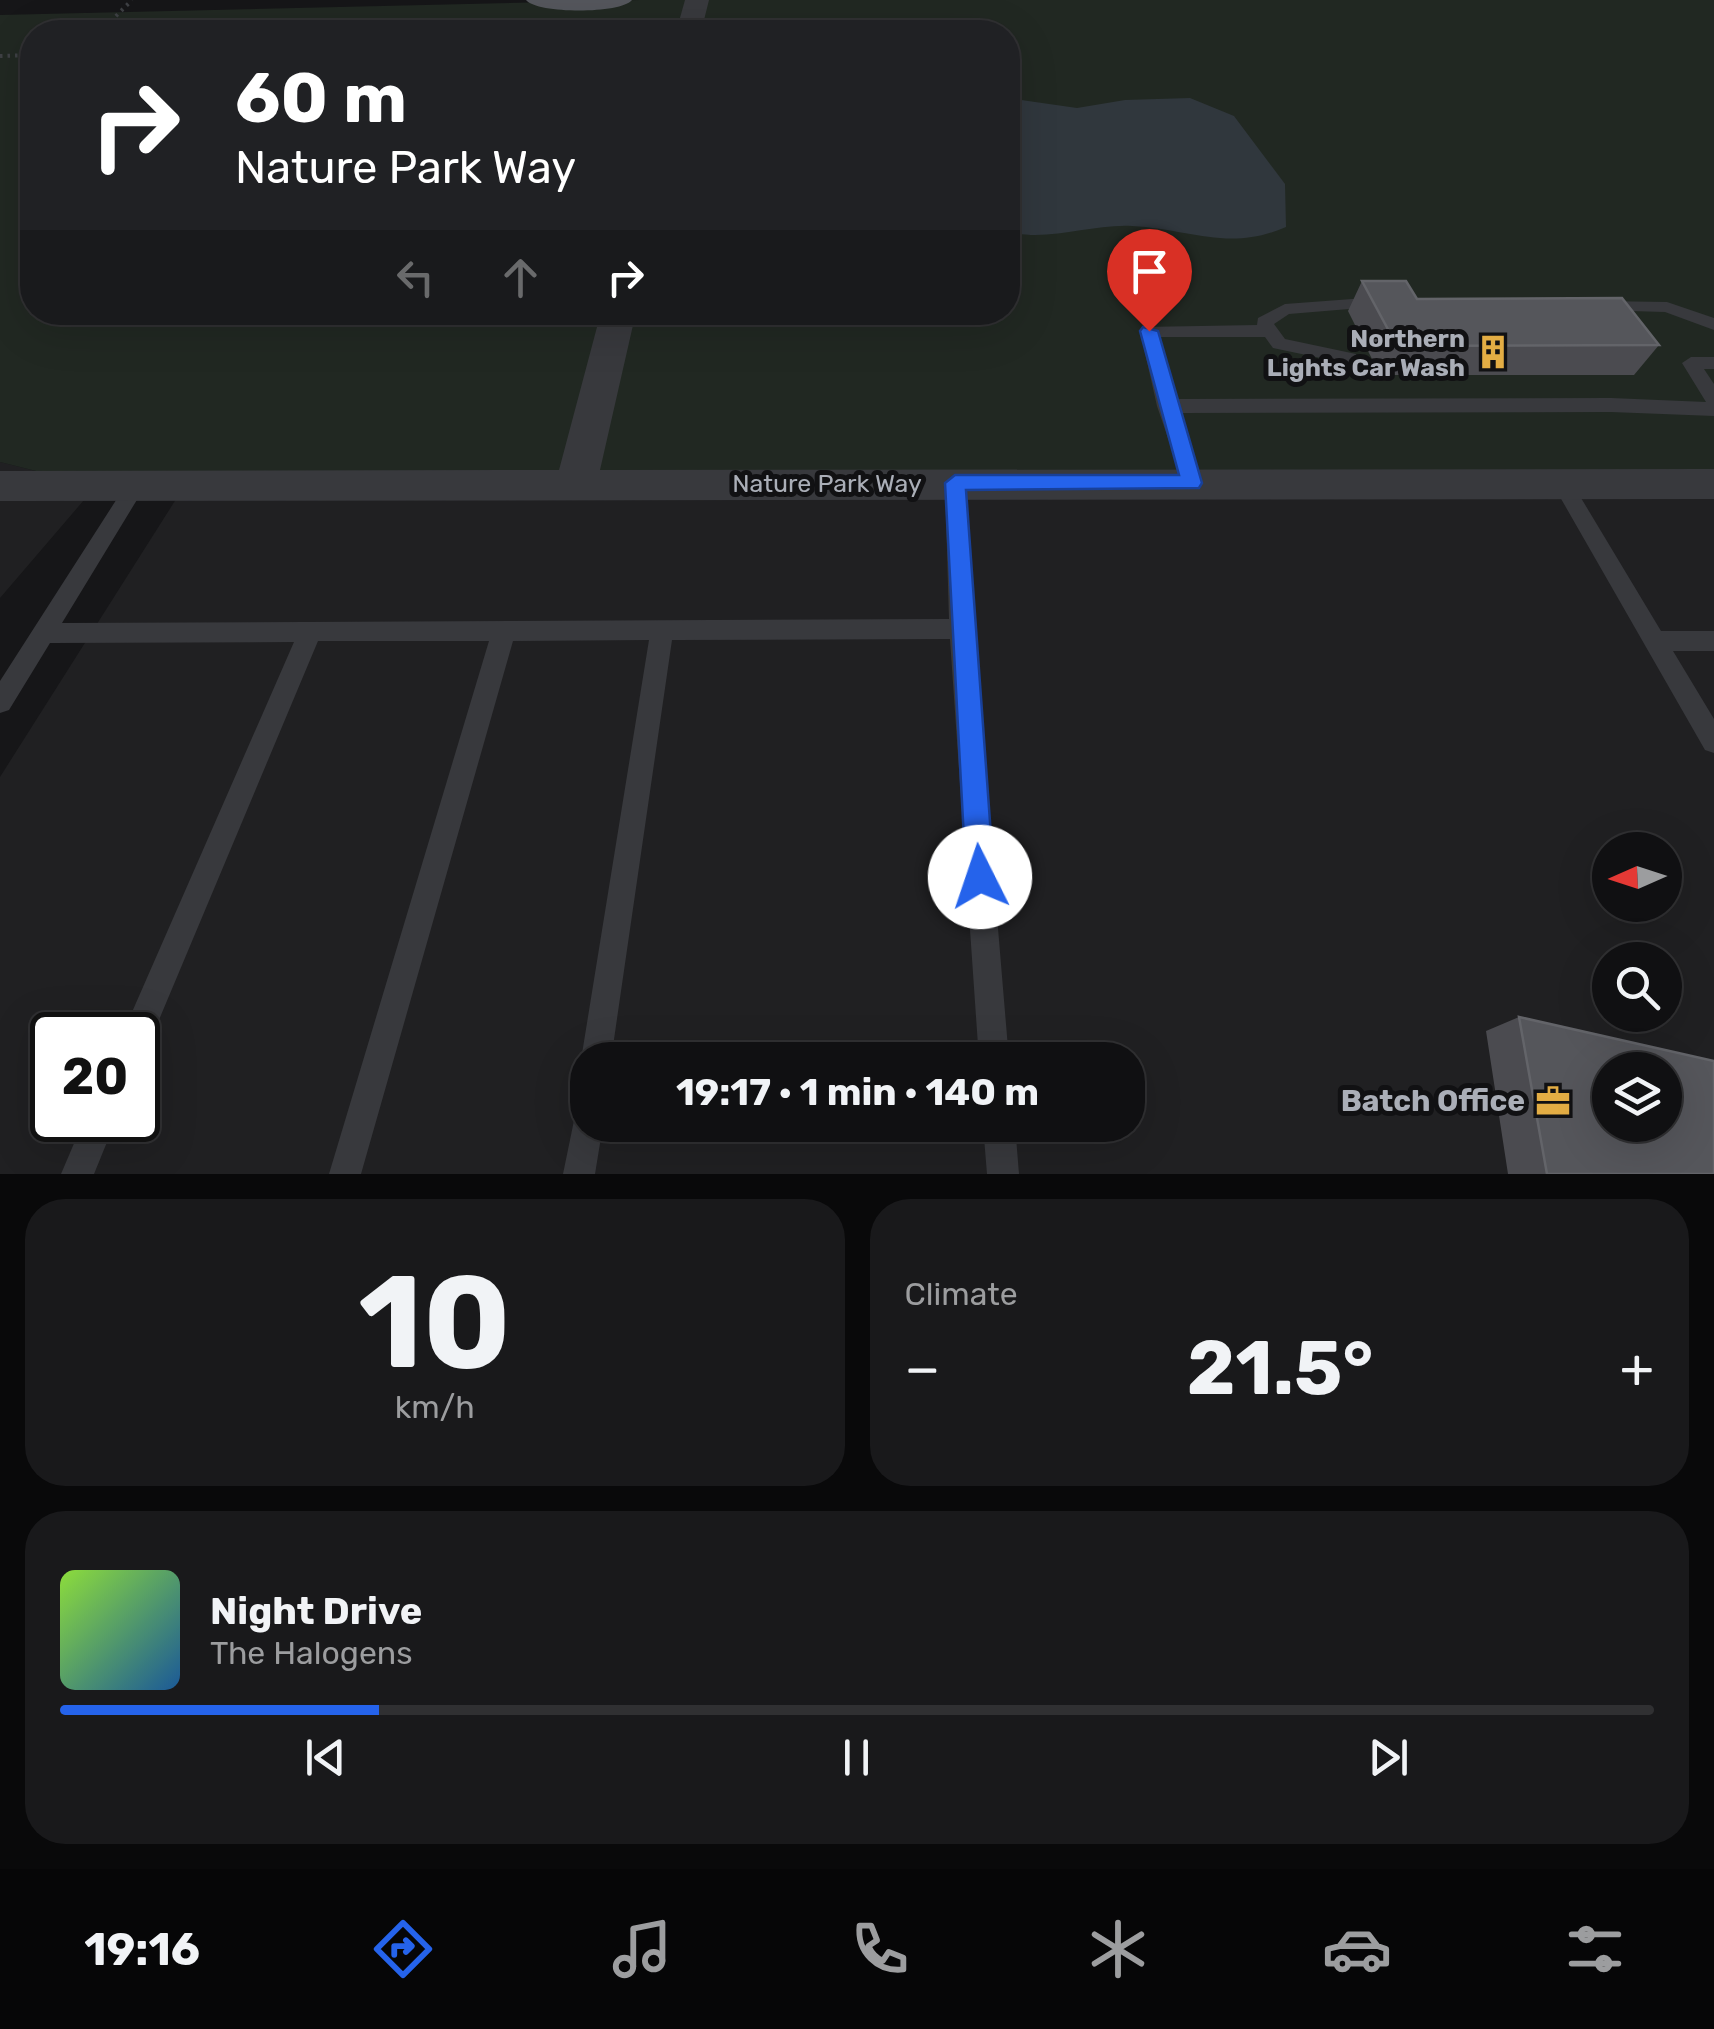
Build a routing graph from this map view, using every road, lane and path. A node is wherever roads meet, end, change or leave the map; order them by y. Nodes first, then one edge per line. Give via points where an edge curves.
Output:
1 (132, 0) edge
2 (541, 0) edge
3 (617, 0) edge
4 (112, 20) edge
5 (1394, 302) edge
6 (1589, 306) edge
7 (1714, 324) edge
8 (616, 325) edge
9 (1271, 331) junction
10 (1349, 358) dead end
11 (1714, 363) edge
12 (1714, 400) edge
13 (1168, 406) junction
14 (1714, 409) edge
15 (576, 483) junction
16 (955, 483) junction
17 (1192, 483) junction
18 (1562, 483) junction
19 (1714, 484) edge
20 (136, 485) junction
21 (0, 486) edge
22 (961, 629) junction
23 (662, 630) junction
24 (504, 631) junction
25 (310, 632) junction
26 (44, 633) junction
27 (1654, 640) junction
28 (1714, 641) edge
29 (0, 702) edge
30 (1714, 742) edge
31 (146, 1012) edge
32 (599, 1042) edge
33 (993, 1042) edge
34 (91, 1142) edge
35 (584, 1142) edge
36 (1000, 1142) edge
37 (77, 1174) edge
38 (345, 1174) edge
39 (579, 1174) edge
40 (1003, 1174) edge

1 - 4 path
2 - 3 main road
5 - 9 lane via 1285,309 1264,322
6 - 7 lane via 1667,307
8 - 15 street
9 - 10 lane via 1279,344
9 - 13 lane via 1149,331
11 - 12 lane via 1692,363
13 - 14 lane
13 - 17 lane
15 - 16 street, Nature Park Way
15 - 20 street, Nature Park Way
16 - 17 street, Nature Park Way
16 - 22 lane
17 - 18 street, Nature Park Way
18 - 19 street, Nature Park Way
18 - 27 lane
20 - 21 street, Nature Park Way
20 - 26 lane
22 - 23 lane
22 - 33 lane
23 - 24 lane
23 - 32 lane
24 - 25 lane
24 - 38 lane
25 - 26 lane
25 - 31 lane
26 - 29 lane
27 - 28 lane
27 - 30 lane
34 - 37 lane
35 - 39 lane
36 - 40 lane

